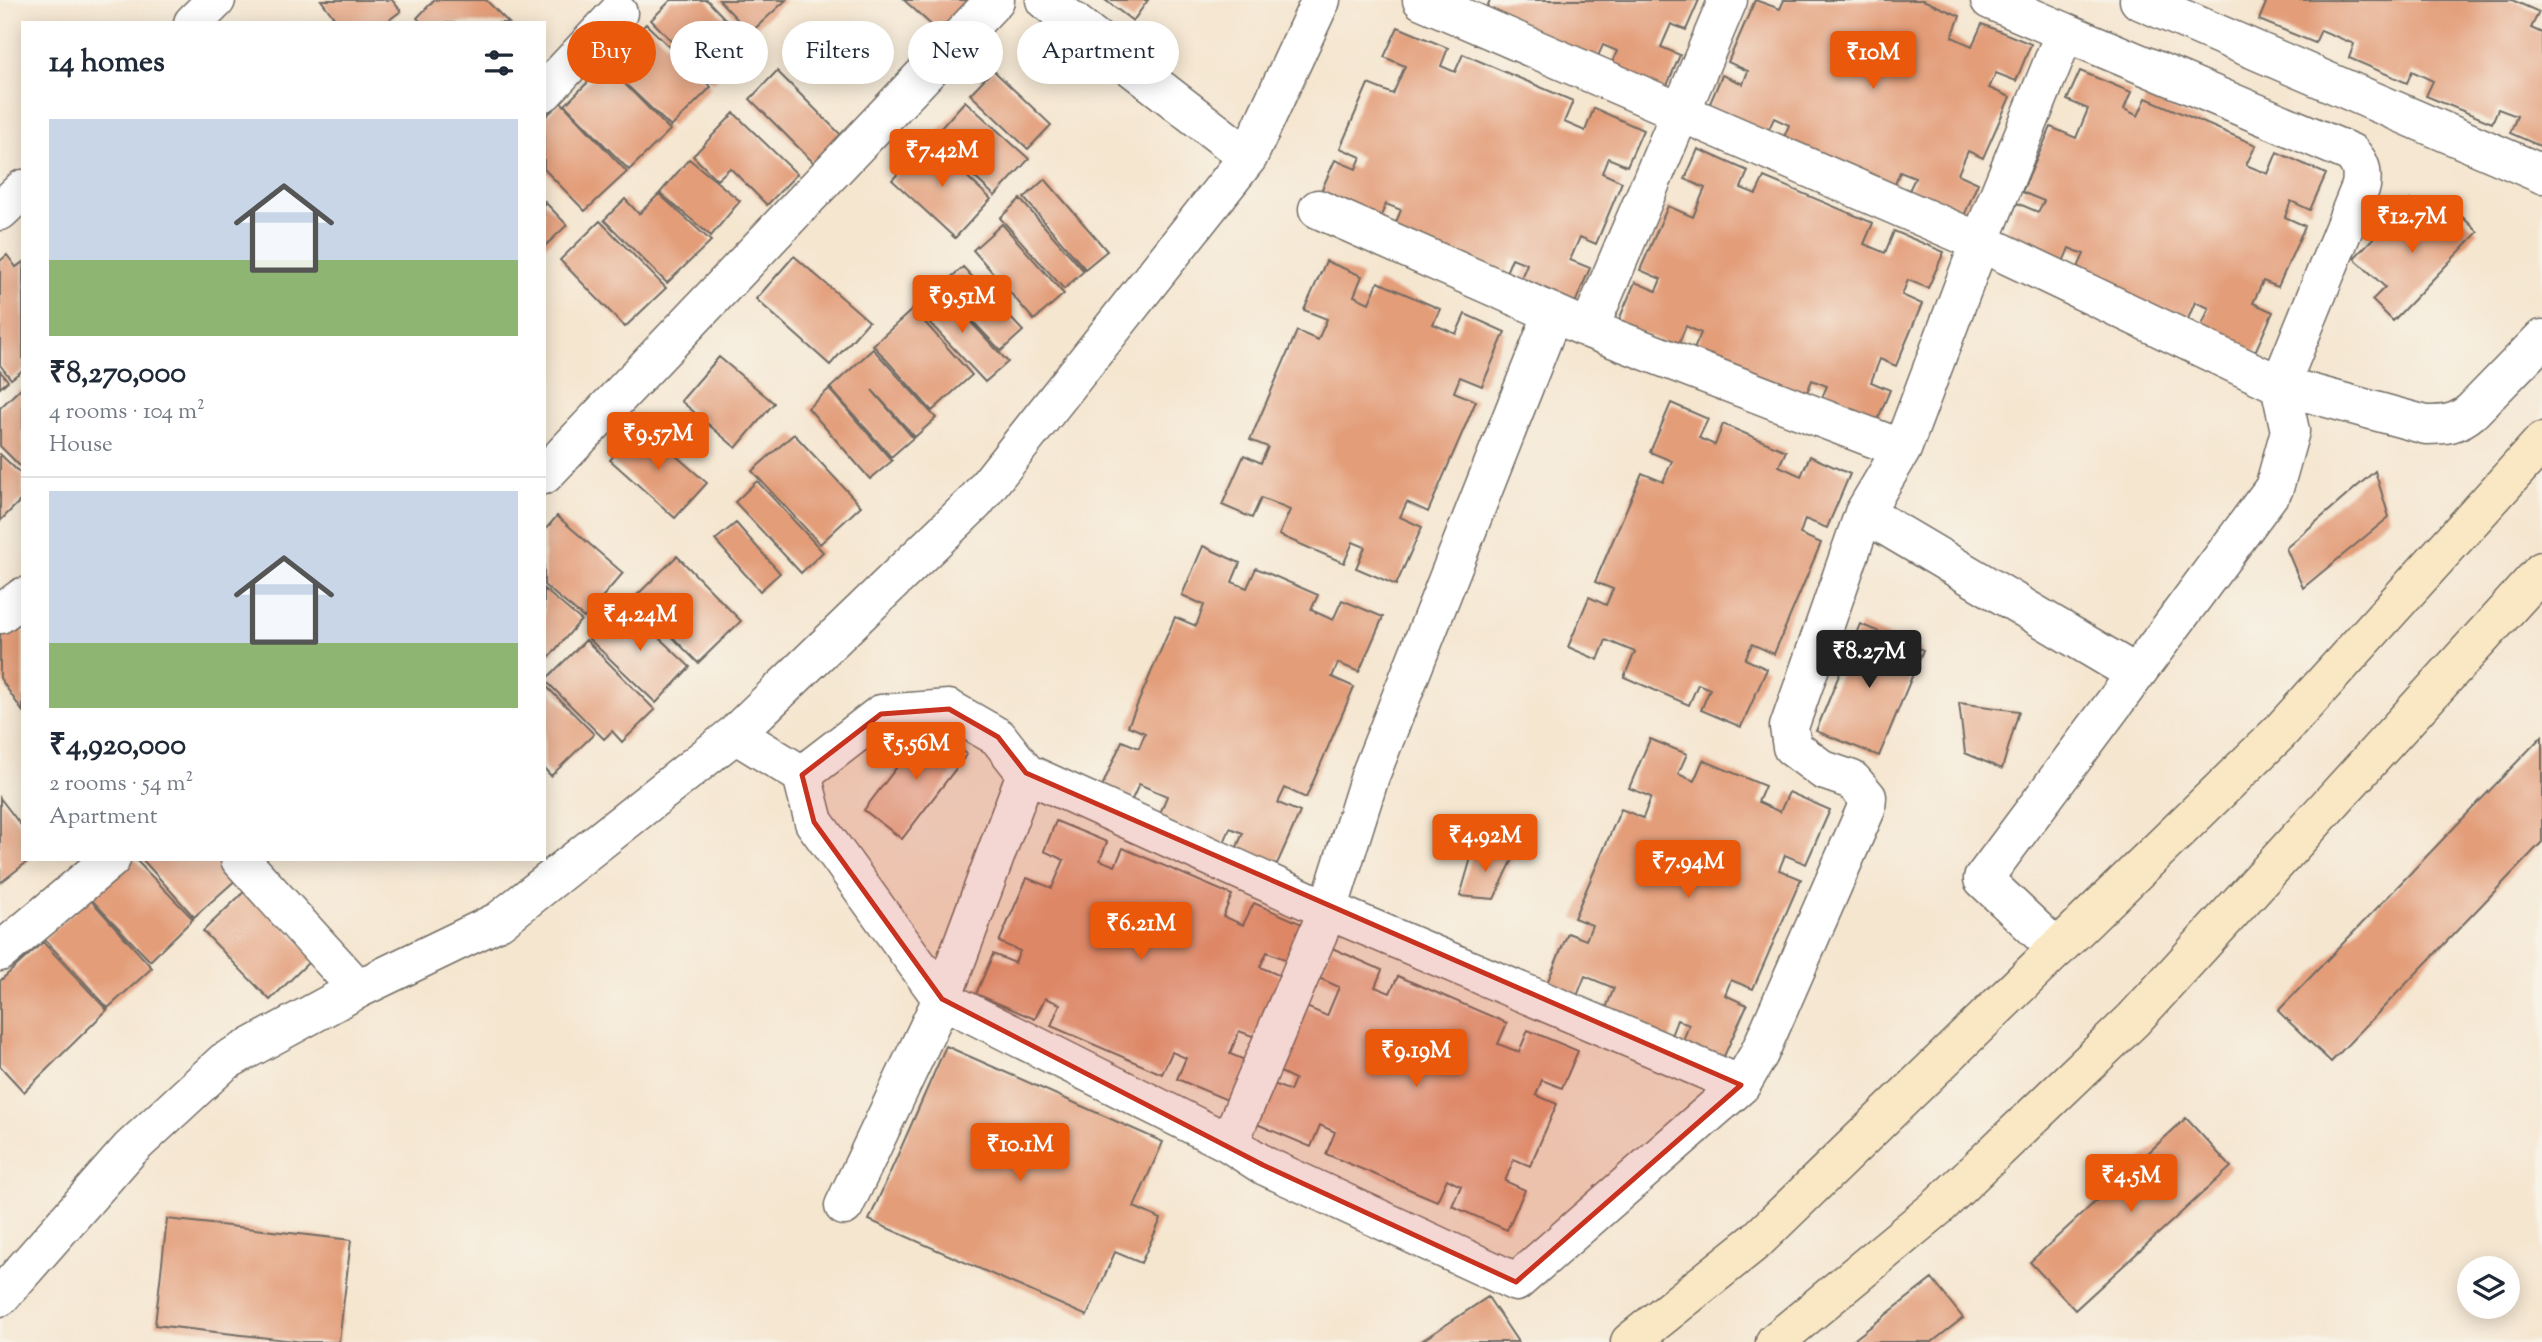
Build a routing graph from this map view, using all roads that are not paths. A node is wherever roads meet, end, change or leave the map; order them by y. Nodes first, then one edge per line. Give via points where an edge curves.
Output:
1 (216, 0) edge
2 (995, 0) edge
3 (1045, 0) edge
4 (1321, 0) edge
5 (1422, 0) edge
6 (1728, 0) edge
7 (1990, 0) edge
8 (2139, 0) edge
9 (618, 4) edge
10 (195, 21) edge
11 (2065, 32) junction
12 (546, 90) edge
13 (1680, 112) junction
14 (1248, 157) junction
15 (2542, 174) edge
16 (21, 190) edge
17 (1318, 209) dead end
18 (0, 211) edge
19 (1980, 242) junction
20 (1553, 313) junction
21 (1588, 329) junction
22 (2542, 339) edge
23 (2280, 385) junction
24 (2542, 442) edge
25 (1902, 449) junction
26 (546, 473) edge
27 (1864, 513) junction
28 (2542, 571) edge
29 (21, 598) edge
30 (0, 614) edge
31 (2136, 674) junction
32 (735, 734) junction
33 (1026, 773) junction
34 (802, 775) junction
35 (109, 861) edge
36 (242, 861) edge
37 (1328, 909) junction
38 (2057, 949) junction
39 (0, 952) edge
40 (358, 989) junction
41 (942, 999) junction
42 (1741, 1085) junction
43 (1229, 1143) junction
44 (845, 1206) dead end
45 (0, 1297) edge
46 (1630, 1342) edge
47 (1775, 1342) edge

1 - 10 street
2 - 26 street
3 - 14 street
4 - 14 street
5 - 13 street
6 - 13 street
7 - 11 street
8 - 15 street
9 - 12 street
11 - 19 street
11 - 23 street via 2351,153 2360,163 2361,186
13 - 19 street
13 - 21 street
14 - 32 street via 975,502
16 - 18 street
17 - 20 street
19 - 23 street
19 - 25 street
20 - 21 street
20 - 37 street via 1370,776
21 - 25 street
22 - 23 street via 2472,411 2445,425 2426,425
23 - 31 street via 2290,431 2274,488
24 - 38 street via 2279,733
25 - 27 street
27 - 31 street
27 - 42 street via 1789,727 1792,747 1823,769 1860,786 1867,797 1866,809 1759,1054
28 - 47 street via 2133,1020 1939,1206
29 - 30 street
31 - 38 street via 1983,879
32 - 34 street
32 - 40 street via 499,921
33 - 34 street via 998,737 949,709 881,714
33 - 37 street
33 - 41 street
34 - 41 street via 814,822
35 - 39 street
36 - 40 street
37 - 42 street
37 - 43 street
38 - 46 street via 1756,1241
40 - 45 street via 224,1062 130,1149
41 - 43 street
41 - 44 street
42 - 43 street via 1516,1282 1263,1165

